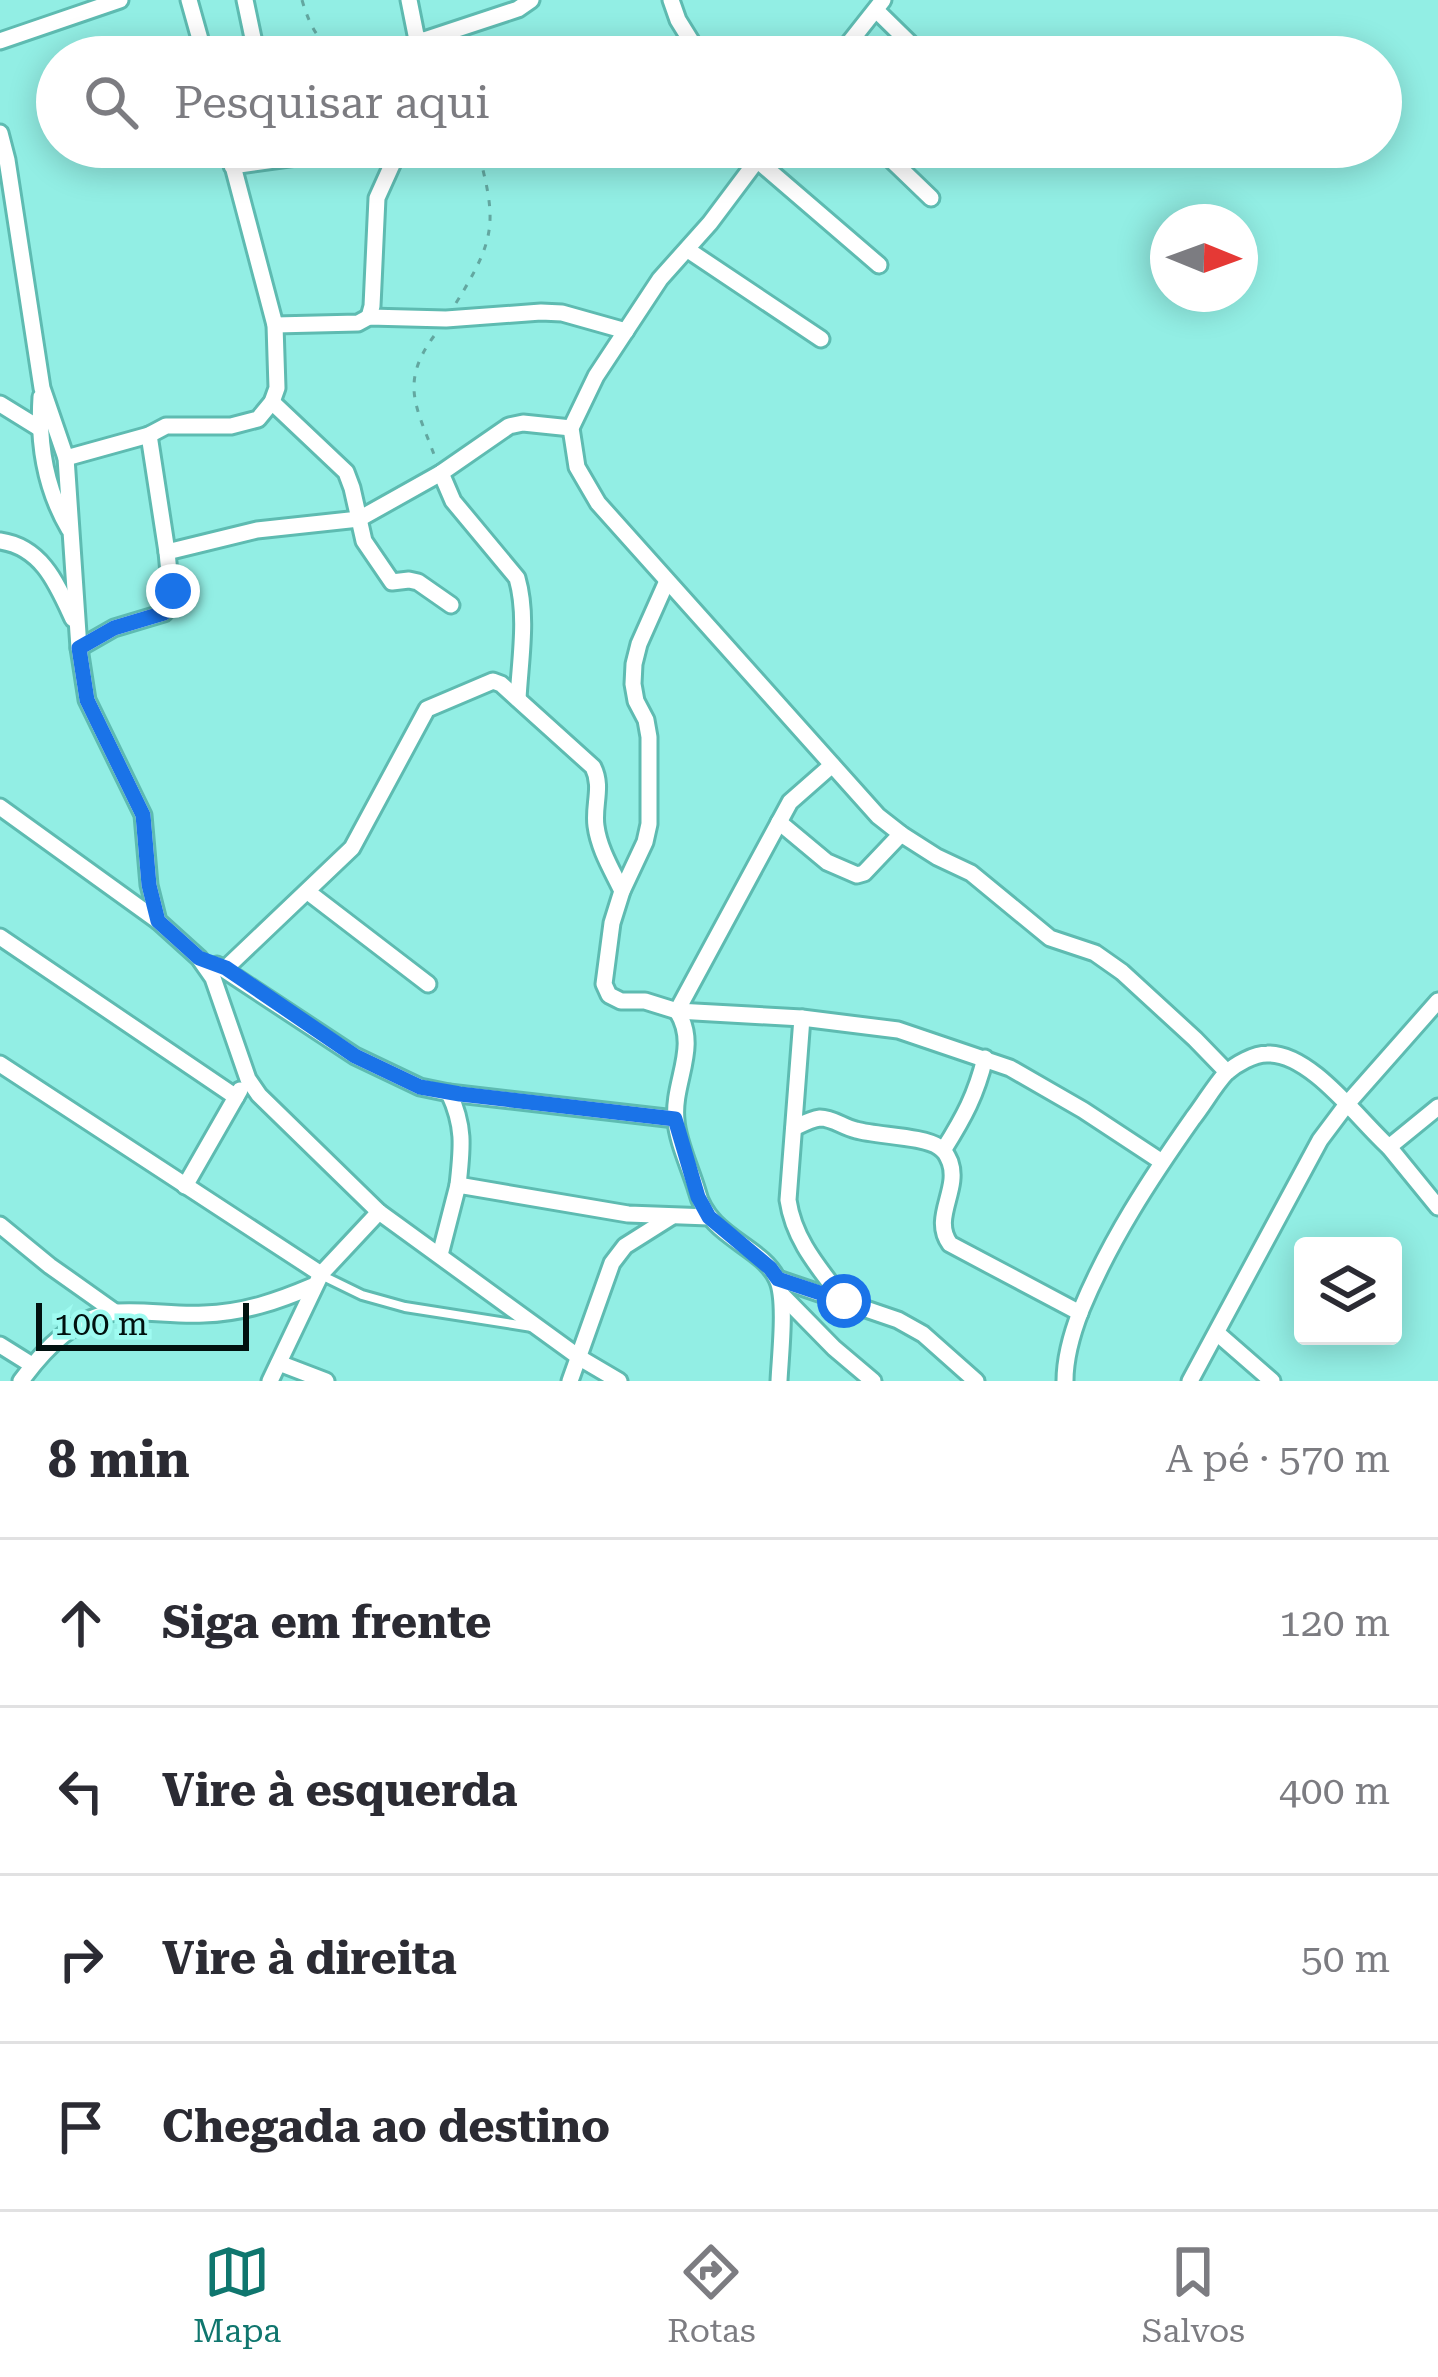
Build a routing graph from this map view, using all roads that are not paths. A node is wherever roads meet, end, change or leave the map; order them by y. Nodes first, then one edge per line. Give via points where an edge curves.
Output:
1 (120, 0) edge
2 (189, 0) edge
3 (245, 0) edge
4 (409, 0) edge
5 (531, 0) edge
6 (670, 0) edge
7 (880, 5) edge
8 (199, 36) edge
9 (252, 36) edge
10 (418, 36) edge
11 (425, 36) edge
12 (689, 36) edge
13 (855, 36) edge
14 (906, 36) edge
15 (0, 41) edge
16 (0, 134) edge
17 (233, 168) edge
18 (391, 168) edge
19 (748, 168) edge
20 (769, 168) edge
21 (900, 168) edge
22 (931, 198) dead end
23 (688, 250) junction
24 (879, 265) dead end
25 (369, 317) junction
26 (275, 325) junction
27 (626, 331) junction
28 (821, 339) dead end
29 (42, 388) junction
30 (272, 402) junction
31 (0, 404) edge
32 (39, 428) junction
33 (571, 428) junction
34 (149, 435) junction
35 (66, 458) junction
36 (441, 473) junction
37 (359, 519) junction
38 (73, 536) junction
39 (0, 541) edge
40 (167, 552) junction
41 (667, 581) junction
42 (452, 604) dead end
43 (77, 627) junction
44 (79, 648) junction
45 (518, 699) junction
46 (832, 765) junction
47 (0, 807) edge
48 (779, 822) junction
49 (901, 835) junction
50 (622, 891) junction
51 (308, 892) junction
52 (158, 921) junction
53 (0, 937) edge
54 (199, 958) junction
55 (226, 968) junction
56 (428, 984) dead end
57 (1438, 1001) edge
58 (676, 1011) junction
59 (802, 1018) junction
60 (985, 1058) junction
61 (0, 1064) edge
62 (1227, 1072) junction
63 (248, 1079) junction
64 (449, 1093) junction
65 (236, 1097) junction
66 (1347, 1104) junction
67 (1438, 1107) edge
68 (675, 1119) junction
69 (794, 1128) junction
70 (1389, 1147) junction
71 (944, 1149) junction
72 (1162, 1162) junction
73 (458, 1185) junction
74 (184, 1186) junction
75 (1438, 1208) edge
76 (379, 1212) junction
77 (671, 1217) junction
78 (709, 1217) junction
79 (0, 1225) edge
80 (440, 1255) junction
81 (317, 1280) junction
82 (780, 1287) junction
83 (844, 1301) junction
84 (115, 1312) junction
85 (1080, 1313) junction
86 (540, 1329) junction
87 (1217, 1333) junction
88 (0, 1345) edge
89 (580, 1358) junction
90 (279, 1363) junction
91 (25, 1377) edge
92 (270, 1381) edge
93 (326, 1381) edge
94 (570, 1381) edge
95 (619, 1381) edge
96 (779, 1381) edge
97 (873, 1381) edge
98 (976, 1381) edge
99 (1065, 1381) edge
100 (1190, 1381) edge
101 (1272, 1381) edge

1 - 15 street
2 - 8 street
3 - 9 street
4 - 10 street
5 - 11 street
6 - 12 street
7 - 13 street
7 - 14 street
16 - 29 street
17 - 26 street
18 - 25 street via 377,198
19 - 23 street
20 - 24 street
21 - 22 street
23 - 27 street
23 - 28 street
25 - 26 street
25 - 27 street via 562,313
26 - 30 street
27 - 33 street
29 - 32 street
29 - 35 street
30 - 34 street via 258,419 179,424
30 - 37 street via 346,472
31 - 32 street
32 - 38 street via 46,476
33 - 36 street via 509,426
33 - 41 street via 578,467 598,503
34 - 35 street
34 - 40 street
35 - 38 street
36 - 37 street
36 - 45 street via 453,501 517,578
37 - 40 street via 257,530
37 - 42 street via 368,550 392,582 418,582
38 - 43 street
39 - 43 street via 40,560
40 - 44 street via 172,604 164,613
41 - 46 street
41 - 50 street via 634,664 649,736 649,824
43 - 44 street
44 - 52 street via 87,700 143,815
45 - 50 street via 593,767 599,843
45 - 51 street via 493,681 427,709 352,848
46 - 48 street
46 - 49 street
47 - 52 street
48 - 49 street via 850,875 864,873
48 - 58 street
49 - 62 street via 971,873 1050,938 1122,972
50 - 58 street via 604,984 620,1001
51 - 55 street
51 - 56 street
52 - 54 street
53 - 65 street
54 - 55 street
54 - 63 street
55 - 64 street via 355,1056
57 - 66 street
58 - 59 street
58 - 68 street via 687,1039
59 - 60 street via 898,1030
59 - 69 street
60 - 71 street via 969,1110
60 - 72 street
61 - 74 street
62 - 66 street via 1262,1053 1286,1055
62 - 72 street
63 - 65 street
63 - 76 street
64 - 68 street
64 - 73 street via 463,1139
65 - 74 street
66 - 70 street
66 - 87 street
67 - 70 street
68 - 78 street
69 - 71 street via 830,1119
69 - 83 street via 791,1221
70 - 75 street
71 - 85 street via 952,1166 943,1219 950,1244
72 - 85 street
73 - 77 street
73 - 80 street
74 - 81 street
76 - 80 street
76 - 81 street
77 - 78 street
77 - 89 street via 612,1263
78 - 82 street via 770,1268
79 - 84 street
80 - 86 street
81 - 84 street via 242,1310
81 - 86 lane via 406,1306
81 - 90 street
82 - 83 street
82 - 96 street
82 - 97 street
83 - 98 street via 923,1334
84 - 91 street via 69,1330
85 - 99 street
86 - 89 street
87 - 100 street
87 - 101 street
88 - 91 street
89 - 94 street
89 - 95 street
90 - 92 street
90 - 93 street

